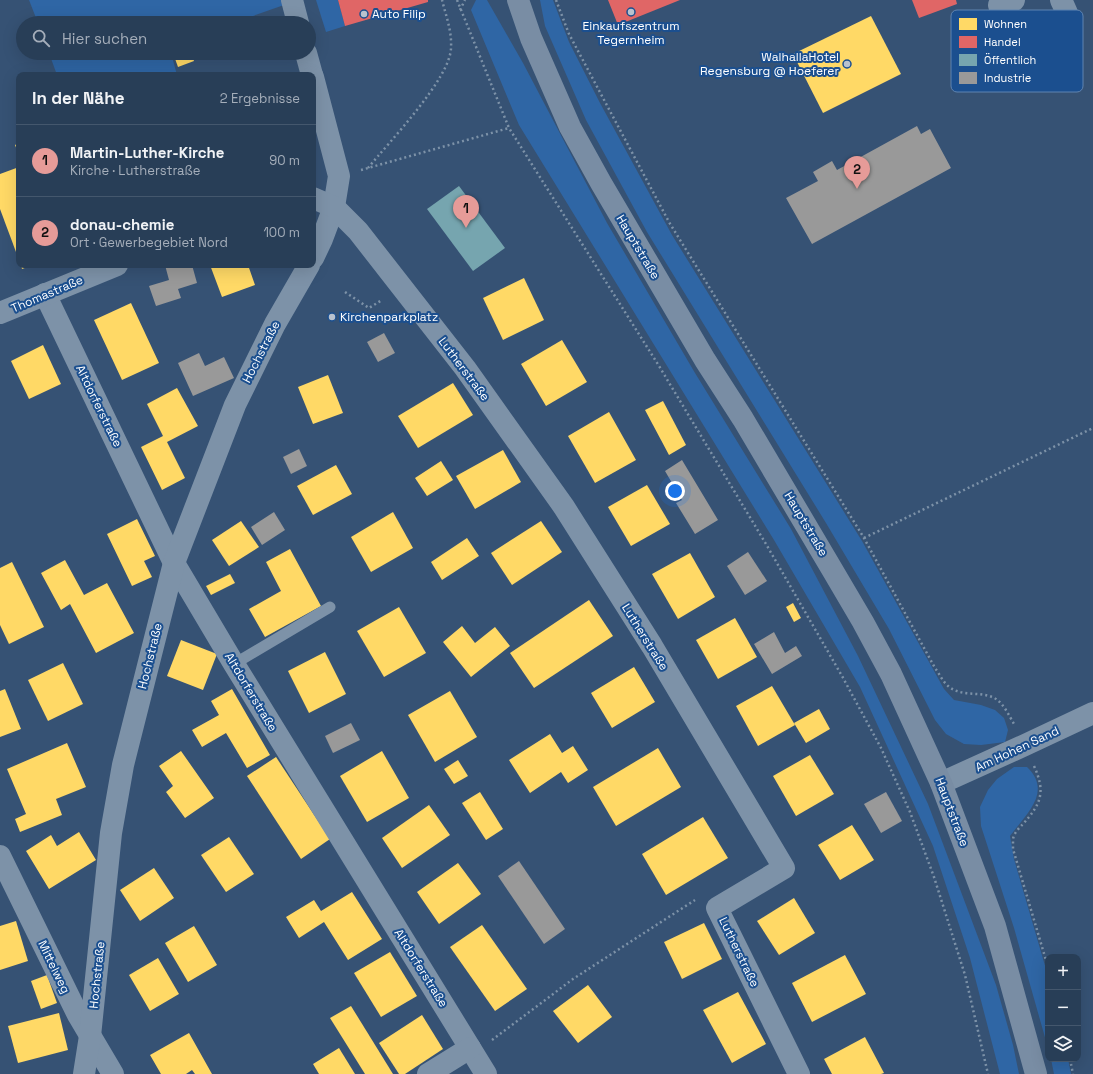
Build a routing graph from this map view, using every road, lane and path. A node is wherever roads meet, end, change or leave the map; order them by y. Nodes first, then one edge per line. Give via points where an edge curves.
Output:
1 (292, 0) edge
2 (442, 0) edge
3 (456, 0) edge
4 (465, 0) edge
5 (518, 0) edge
6 (556, 0) edge
7 (1014, 0) edge
8 (1061, 0) edge
9 (460, 10) junction
10 (1000, 10) edge
11 (1065, 10) edge
12 (296, 16) edge
13 (308, 60) edge
14 (312, 72) edge
15 (316, 88) edge
16 (509, 128) junction
17 (368, 168) junction
18 (339, 176) junction
19 (316, 199) edge
20 (334, 207) junction
21 (316, 252) edge
22 (110, 268) edge
23 (307, 268) edge
24 (403, 288) junction
25 (345, 292) dead end
26 (45, 294) junction
27 (0, 313) edge
28 (1093, 428) edge
29 (864, 538) junction
30 (174, 563) junction
31 (330, 607) dead end
32 (234, 664) junction
33 (1093, 713) edge
34 (1025, 746) junction
35 (941, 783) junction
36 (0, 856) edge
37 (718, 908) junction
38 (1045, 957) edge
39 (90, 1036) junction
40 (472, 1051) junction
41 (1071, 1062) edge
42 (84, 1074) edge
43 (113, 1074) edge
44 (428, 1074) edge
45 (486, 1074) edge
46 (799, 1074) edge
47 (988, 1074) edge
48 (1036, 1074) edge
49 (1073, 1074) edge

1 - 12 street
2 - 17 path via 451,31 452,49 446,68 420,105
3 - 9 path
4 - 9 path
5 - 35 main road, Hauptstraße via 531,38 570,127 686,327 863,622
6 - 29 path via 569,34 668,222
7 - 10 street via 999,6
8 - 11 street
9 - 16 path
13 - 14 street
15 - 18 street
16 - 17 path
16 - 47 path via 659,366 766,544 881,748 910,812 934,876 965,975
17 - 18 path
18 - 20 street
19 - 20 street
20 - 21 street
20 - 24 street, Lutherstraße via 358,231
22 - 26 street, Thomastraße
23 - 30 street, Hochstraße via 275,324 235,405
24 - 25 path via 369,308
24 - 37 street, Lutherstraße via 465,368 564,507 656,653 784,868
26 - 27 street, Thomastraße
26 - 30 street, Altdorferstraße
28 - 29 path
29 - 34 path via 947,686 962,693 997,699
30 - 32 street, Altdorferstraße
30 - 39 street, Hochstraße via 120,778 111,832
31 - 32 lane
32 - 40 street, Altdorferstraße
33 - 34 street, Am Hohen Sand
34 - 35 street, Am Hohen Sand
34 - 38 path via 1040,778 1041,791 1039,803 1016,832 1013,849
35 - 48 main road, Hauptstraße via 995,926
36 - 39 street, Mittelweg
37 - 40 path via 709,892 573,979
37 - 46 street, Lutherstraße
39 - 42 street, Hochstraße
39 - 43 street, Mittelweg
40 - 44 street
40 - 45 street, Altdorferstraße
41 - 49 path

